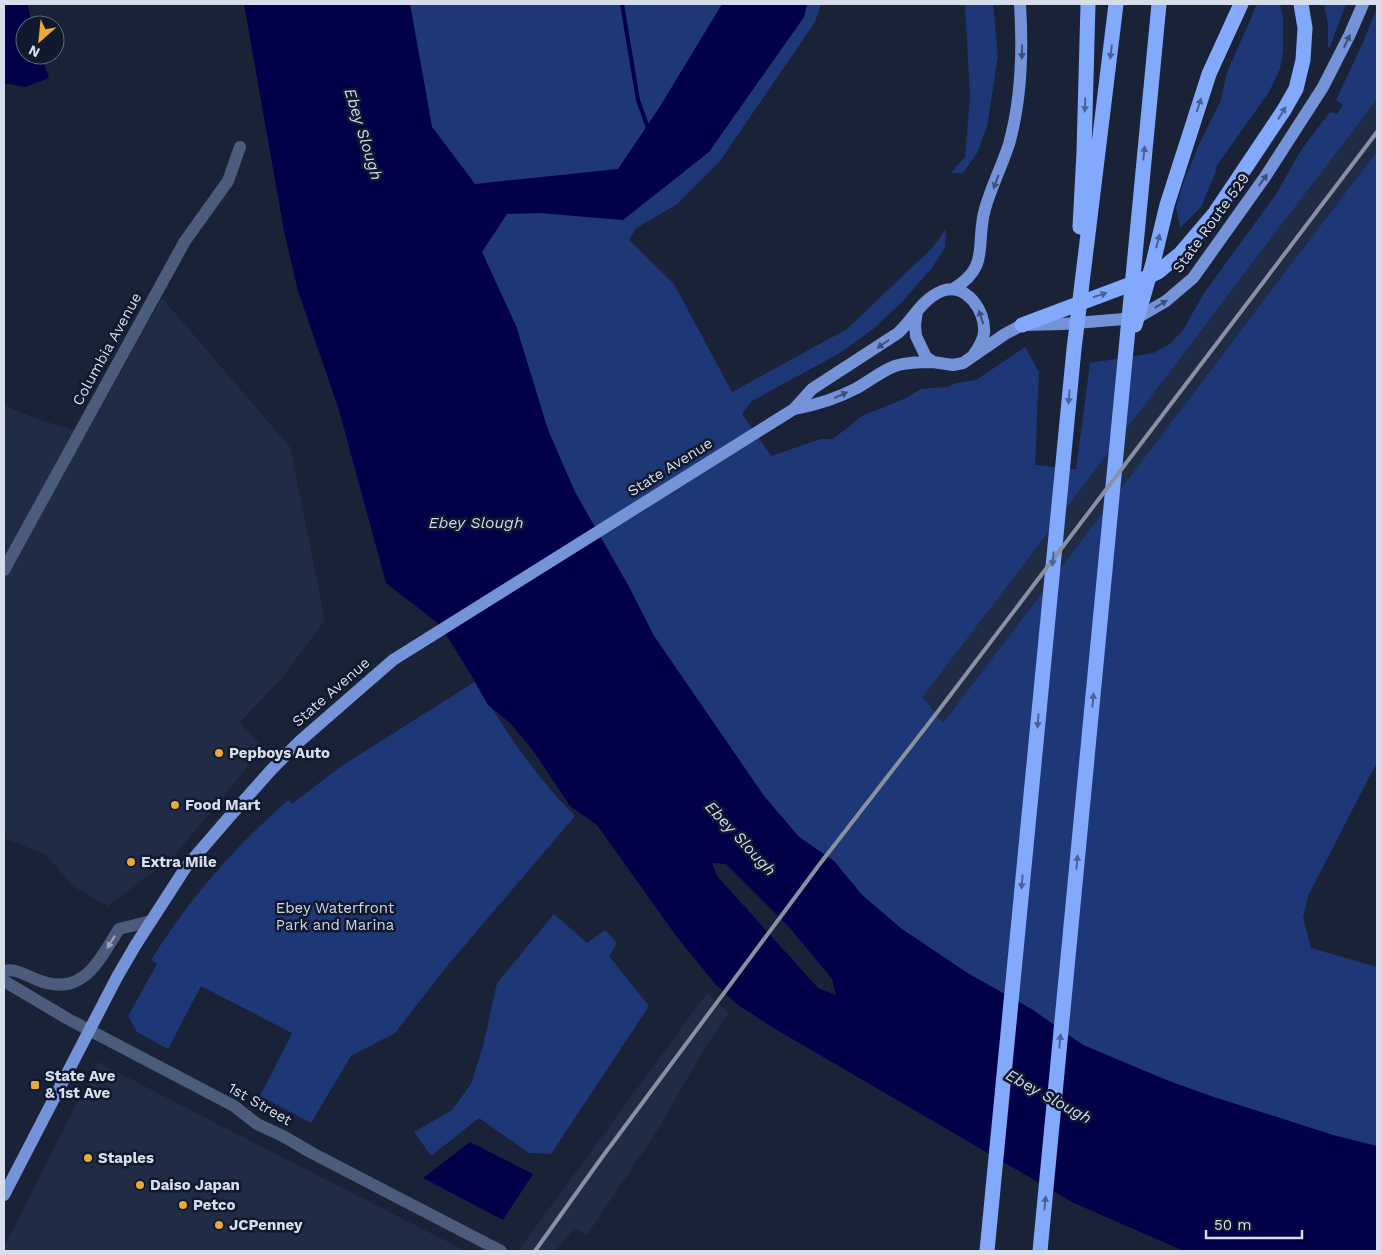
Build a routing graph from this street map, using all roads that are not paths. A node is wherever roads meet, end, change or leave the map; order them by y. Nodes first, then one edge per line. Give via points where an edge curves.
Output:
1 (1020, 4) edge
2 (1088, 4) edge
3 (1116, 4) edge
4 (1159, 4) edge
5 (1241, 4) edge
6 (1301, 4) edge
7 (1363, 4) edge
8 (240, 147) dead end
9 (1091, 154) junction
10 (953, 289) junction
11 (918, 310) junction
12 (1022, 325) junction
13 (1126, 355) junction
14 (972, 357) junction
15 (933, 362) junction
16 (794, 409) junction
17 (4, 570) edge
18 (151, 921) junction
19 (4, 971) edge
20 (4, 981) edge
21 (89, 1030) junction
22 (4, 1196) edge
23 (502, 1251) edge
24 (987, 1251) edge
25 (1040, 1251) edge

1 -> 10 main road via 1021,63 1015,120 985,210 977,265 973,274
2 -> 9 highway
3 -> 9 highway
13 -> 4 highway
13 -> 5 highway via 1167,205 1209,74
12 -> 6 highway via 1139,281 1158,272 1186,248 1215,213 1296,89 1304,52
12 -> 7 main road, State Route 529 via 1108,321 1142,315 1166,301 1193,278 1303,119 1339,58
8 - 17 street, Columbia Avenue via 228,181 185,241
9 -> 24 highway
10 - 11 main road via 931,297
14 -> 10 main road via 984,335 982,315 968,295
11 - 15 main road via 916,336 926,357
11 -> 16 main road, State Avenue via 898,333 812,389
12 - 14 main road, State Route 529
25 -> 13 highway
14 - 15 main road via 953,365
16 -> 15 main road, State Avenue via 822,404 895,366 908,362
16 - 18 main road, State Avenue via 393,660 272,769 186,867
18 -> 19 street via 119,929 87,975 73,982 59,985 42,982 11,969
18 - 21 main road, State Avenue
20 - 21 street, 1st Street
21 - 22 main road, State Avenue
21 - 23 street, 1st Street via 234,1106 257,1124

